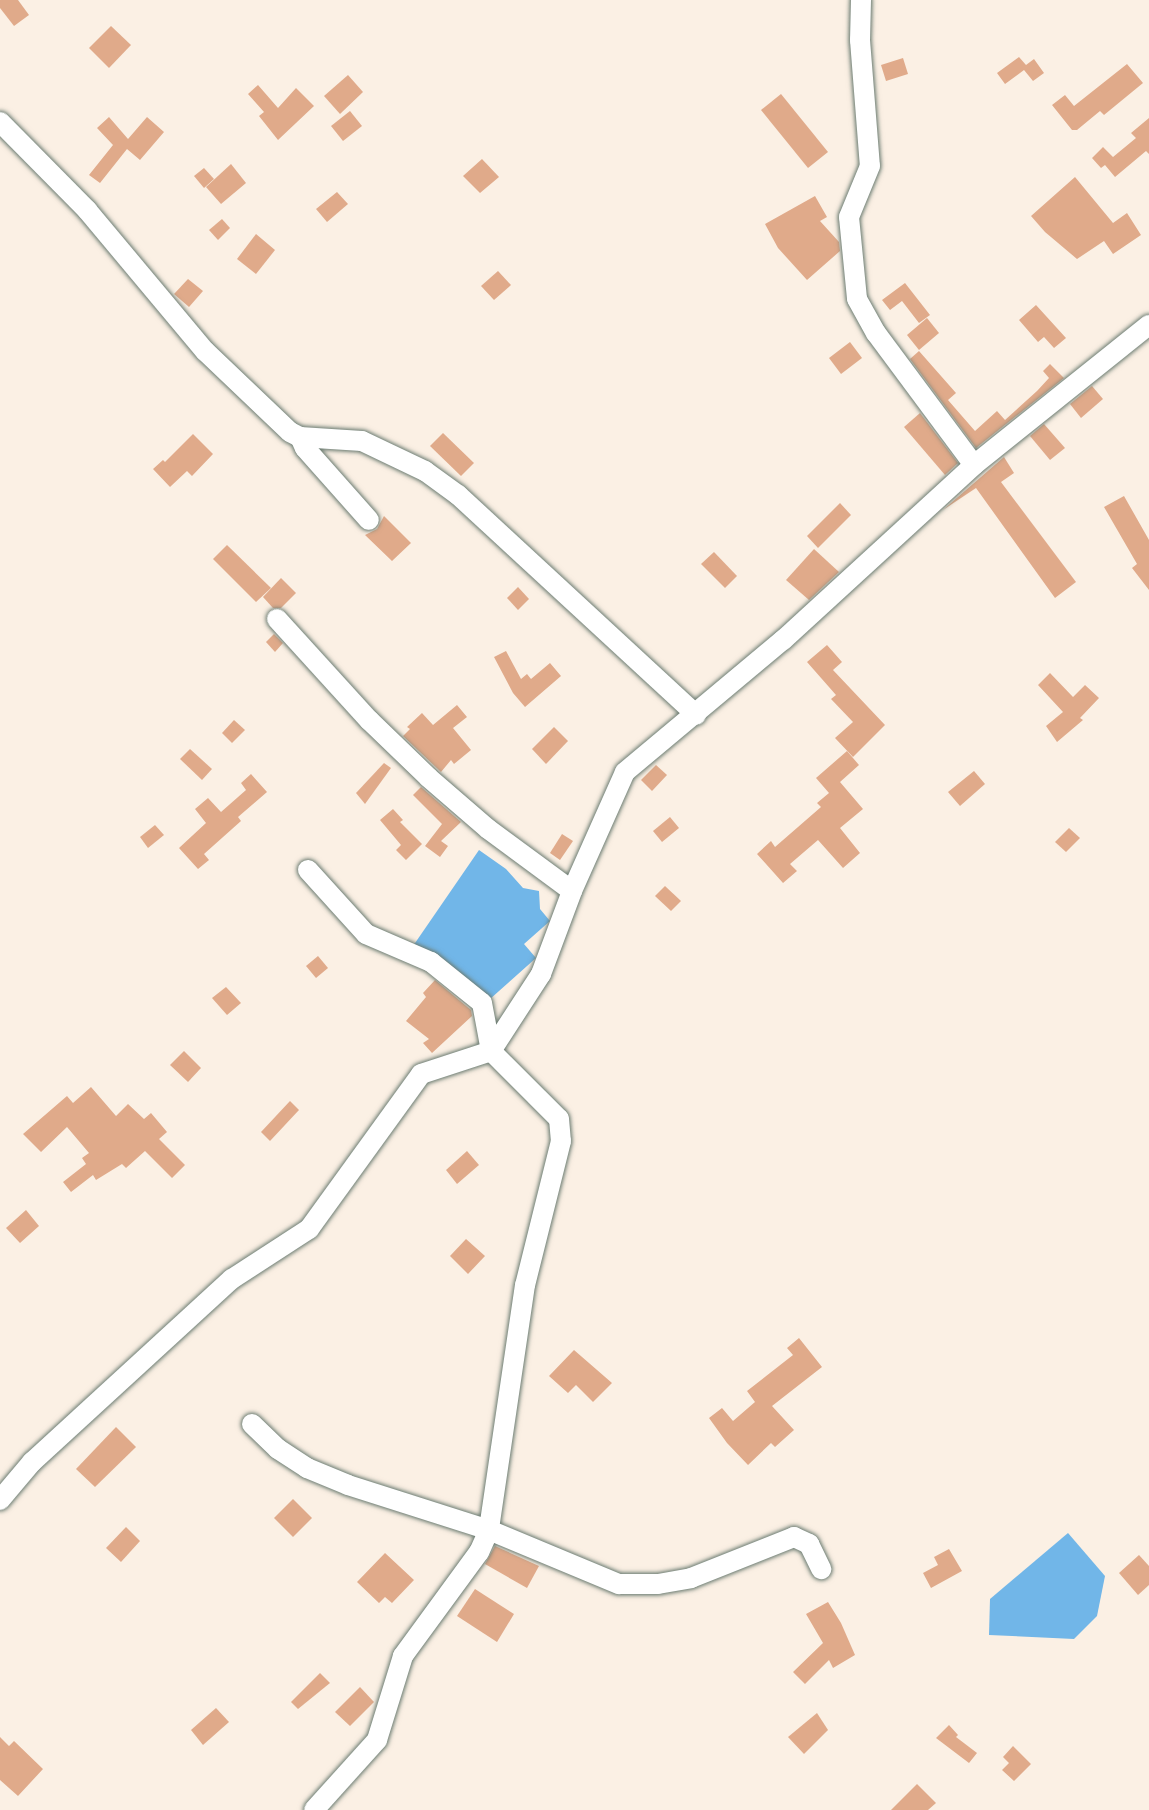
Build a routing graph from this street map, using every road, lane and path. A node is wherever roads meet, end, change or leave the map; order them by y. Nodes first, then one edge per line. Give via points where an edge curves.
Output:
1 (861, 0) edge
2 (0, 122) edge
3 (1149, 325) edge
4 (300, 437) junction
5 (974, 465) junction
6 (369, 520) dead end
7 (277, 619) dead end
8 (696, 715) junction
9 (308, 870) dead end
10 (572, 891) junction
11 (491, 1051) junction
12 (252, 1424) dead end
13 (0, 1500) edge
14 (489, 1530) junction
15 (821, 1569) dead end
16 (314, 1810) edge

1 - 5 street via 860,40 870,166 849,217 857,299 876,333
2 - 4 street via 87,210 205,351 290,432
3 - 5 street
4 - 6 street via 305,448
4 - 8 street via 362,441 425,471 458,495
5 - 8 street
7 - 10 street via 369,720 429,778 488,829
8 - 10 street via 625,772
9 - 11 street via 366,934 431,962 482,1003
10 - 11 street via 541,974
11 - 13 street via 421,1074 309,1229 232,1279 32,1462
11 - 14 street via 559,1119 561,1142 525,1286
12 - 14 street via 308,1468 348,1485
14 - 15 street via 619,1584 658,1584 691,1578 794,1537 808,1544
14 - 16 street via 479,1552 403,1656 377,1740

